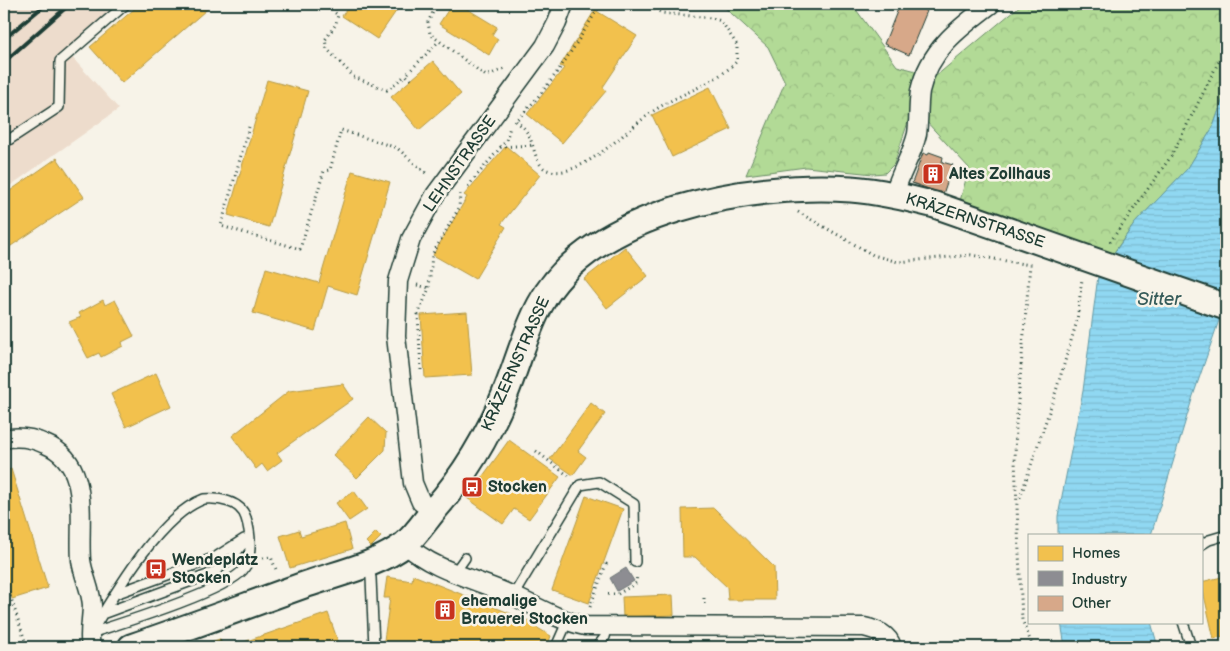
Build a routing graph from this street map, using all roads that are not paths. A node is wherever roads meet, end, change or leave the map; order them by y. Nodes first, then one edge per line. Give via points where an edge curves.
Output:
1 (126, 4) edge
2 (564, 4) edge
3 (991, 4) edge
4 (4, 143) edge
5 (894, 195) junction
6 (1226, 307) edge
7 (4, 439) edge
8 (433, 511) junction
9 (1226, 535) edge
10 (249, 536) junction
11 (406, 544) junction
12 (1202, 544) edge
13 (635, 562) dead end
14 (368, 563) junction
15 (115, 594) junction
16 (514, 596) junction
17 (102, 614) junction
18 (567, 622) junction
19 (1184, 624) edge
20 (606, 628) junction
21 (91, 640) edge
22 (131, 647) edge
23 (374, 647) edge
24 (556, 647) edge
25 (597, 647) edge
26 (892, 647) edge
27 (1191, 647) edge

1 - 4 lane via 60,61 59,107
2 - 8 street, LEHNSTRASSE via 545,46 435,194 412,239 398,281 396,336 413,483 421,502
3 - 5 street via 937,50 920,91 911,155
5 - 6 street, KRÄZERNSTRASSE, bridge via 936,205
5 - 8 street, KRÄZERNSTRASSE via 822,188 744,194 656,217 600,242 567,268 540,305 490,425 464,472
7 - 21 street via 25,438 47,445 63,456 74,472 81,494 82,564 92,603
8 - 11 street, KRÄZERNSTRASSE
9 - 12 lane
10 - 15 lane via 214,558
10 - 15 lane via 246,516 232,503 215,498 194,503 172,520
10 - 17 lane via 231,559 213,573
10 - 21 lane via 249,559 233,579
11 - 14 street, KRÄZERNSTRASSE
11 - 16 street via 433,564 460,565
13 - 16 lane via 634,504 599,482 580,485
14 - 22 street, KRÄZERNSTRASSE
14 - 23 lane
15 - 17 lane
16 - 18 street
17 - 21 lane
18 - 20 street
18 - 24 lane
19 - 27 lane
20 - 25 lane via 605,637
20 - 26 street via 864,627 886,636

